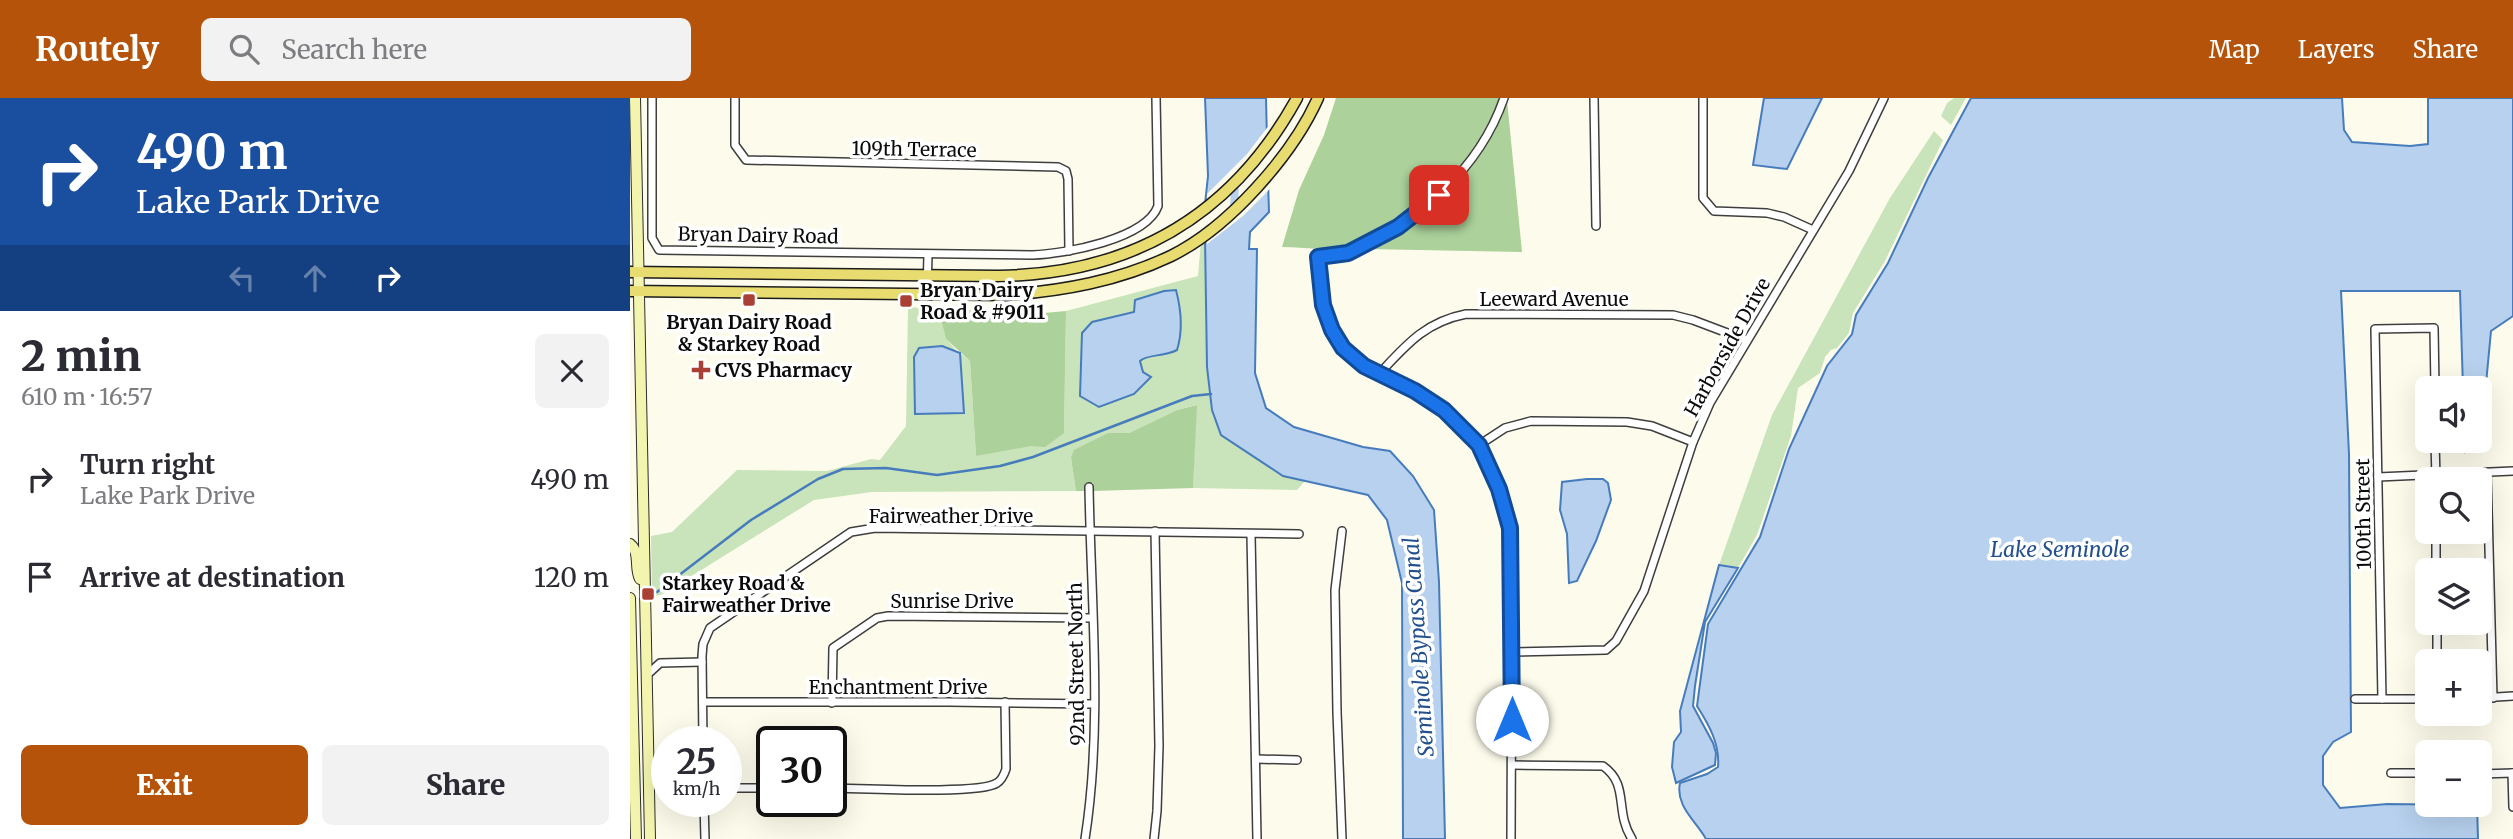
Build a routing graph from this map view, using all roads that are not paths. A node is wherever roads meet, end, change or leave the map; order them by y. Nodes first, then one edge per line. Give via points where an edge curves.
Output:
1 (635, 98) edge
2 (652, 98) edge
3 (735, 98) edge
4 (1156, 98) edge
5 (1297, 98) edge
6 (1318, 98) edge
7 (1504, 98) edge
8 (1594, 98) edge
9 (1703, 98) edge
10 (1884, 98) edge
11 (1597, 226) dead end
12 (1813, 230) junction
13 (1069, 251) junction
14 (928, 254) junction
15 (634, 272) edge
16 (927, 274) junction
17 (634, 291) edge
18 (927, 294) junction
19 (1746, 340) junction
20 (1380, 374) junction
21 (2435, 376) edge
22 (1693, 442) junction
23 (1479, 445) junction
24 (2513, 471) edge
25 (2492, 473) edge
26 (2378, 477) junction
27 (2415, 477) edge
28 (1089, 487) dead end
29 (1155, 531) junction
30 (1342, 531) dead end
31 (1090, 533) junction
32 (1299, 534) dead end
33 (1251, 535) junction
34 (630, 544) edge
35 (2489, 544) edge
36 (644, 585) junction
37 (630, 597) edge
38 (1092, 618) junction
39 (645, 645) junction
40 (1512, 652) junction
41 (633, 661) junction
42 (646, 661) junction
43 (702, 662) junction
44 (660, 663) junction
45 (646, 676) junction
46 (2513, 696) edge
47 (2493, 698) joint
48 (2355, 699) dead end
49 (2382, 699) junction
50 (2415, 699) edge
51 (703, 702) junction
52 (1005, 702) junction
53 (832, 703) junction
54 (1093, 704) junction
55 (703, 726) edge
56 (1256, 759) junction
57 (1297, 760) dead end
58 (1512, 765) junction
59 (2391, 773) dead end
60 (2513, 773) edge
61 (2415, 774) edge
62 (2492, 774) edge
63 (847, 788) edge
64 (2513, 807) edge
65 (704, 817) edge
66 (636, 839) edge
67 (650, 839) edge
68 (705, 839) edge
69 (1085, 839) edge
70 (1154, 839) edge
71 (1256, 839) edge
72 (1342, 839) edge
73 (1511, 839) edge
74 (1632, 839) edge

1 - 15 main road
2 - 14 street, Bryan Dairy Road via 652,238 659,250
3 - 13 street, 109th Terrace via 735,145 746,160 1058,167 1068,179
4 - 13 street via 1155,214 1125,233
5 - 16 main road, Bryan Dairy Road via 1251,167 1209,206 1141,247 1108,261 1063,271 998,276
6 - 18 main road via 1302,130 1252,192 1210,230 1173,255 1112,278 1051,292
7 - 20 street via 1489,134 1471,159 1425,207 1348,253 1318,257 1323,305 1332,330 1350,356
8 - 11 street
9 - 12 street via 1703,198 1714,211 1784,217
10 - 12 street, Harborside Drive via 1849,171
12 - 19 street, Harborside Drive
13 - 14 street, Bryan Dairy Road
14 - 16 street
15 - 16 main road, Bryan Dairy Road
15 - 17 main road
16 - 18 street
17 - 18 main road
17 - 36 main road
19 - 20 street, Leeward Avenue via 1673,315 1466,314 1416,335
19 - 22 street, Harborside Drive
20 - 23 street via 1444,410
21 - 26 street, 100th Street via 2434,328 2375,329
22 - 23 street via 1627,422 1531,421 1505,428
22 - 40 street, Harborside Drive via 1644,591 1611,647
23 - 40 street via 1508,519
24 - 25 street
26 - 27 street
26 - 49 street, 100th Street
28 - 31 street, 92nd Street North
29 - 31 street, Fairweather Drive
29 - 33 street, Fairweather Drive
29 - 70 street via 1158,746
30 - 72 street via 1335,590
31 - 38 street, 92nd Street North
31 - 43 street, Fairweather Drive via 874,528 851,533 718,621 706,636
32 - 33 street, Fairweather Drive
33 - 56 street
34 - 36 main road
35 - 47 street
36 - 39 main road
37 - 41 main road
38 - 53 street, Sunrise Drive via 877,618 833,648
38 - 54 street, 92nd Street North
39 - 42 main road
39 - 44 street
40 - 58 street
41 - 42 main road
41 - 66 main road
42 - 45 main road
43 - 44 street
43 - 51 street, Fairweather Drive
44 - 45 street
45 - 67 main road
46 - 47 street
48 - 49 street
49 - 50 street
51 - 53 street, Enchantment Drive
51 - 55 street, Fairweather Drive
52 - 53 street, Enchantment Drive
52 - 54 street, Enchantment Drive
52 - 63 street via 1006,769 996,784 981,788
54 - 69 street, 92nd Street North via 1093,790
56 - 57 street
56 - 71 street
58 - 73 street
58 - 74 street via 1604,766 1617,778 1622,818
59 - 61 street
60 - 62 street
60 - 64 street
65 - 68 street

